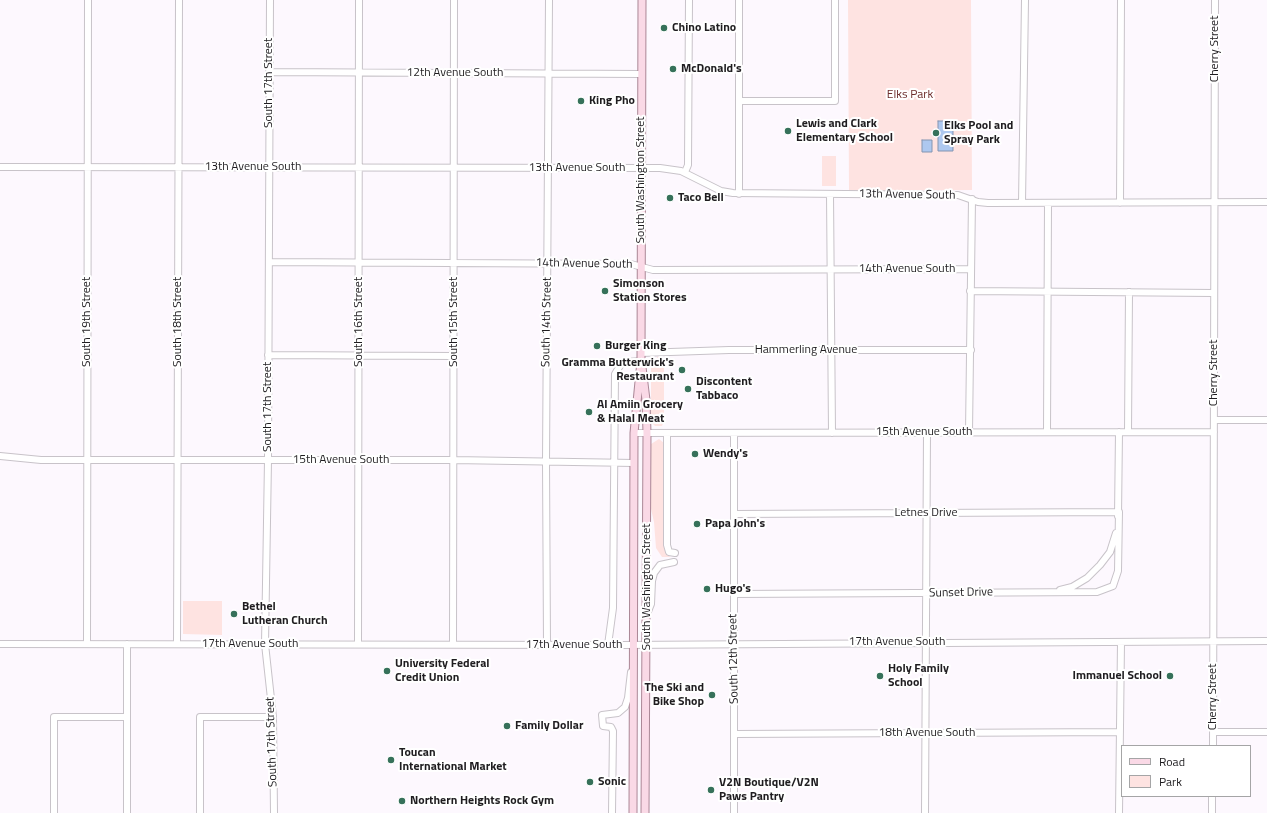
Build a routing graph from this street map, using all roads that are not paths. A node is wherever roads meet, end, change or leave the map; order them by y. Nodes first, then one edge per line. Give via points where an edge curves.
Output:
1 (88, 0) edge
2 (179, 0) edge
3 (270, 0) edge
4 (359, 0) edge
5 (454, 0) edge
6 (549, 0) edge
7 (642, 0) edge
8 (689, 0) edge
9 (739, 0) edge
10 (835, 0) edge
11 (1025, 0) edge
12 (1121, 0) edge
13 (1215, 0) edge
14 (269, 72) junction
15 (454, 73) junction
16 (549, 73) junction
17 (359, 74) junction
18 (641, 74) junction
19 (739, 101) junction
20 (0, 167) edge
21 (87, 167) junction
22 (178, 167) junction
23 (269, 168) junction
24 (359, 168) junction
25 (453, 168) junction
26 (549, 168) junction
27 (642, 168) junction
28 (685, 172) junction
29 (739, 194) junction
30 (830, 194) junction
31 (972, 199) junction
32 (1267, 202) edge
33 (1022, 203) junction
34 (1048, 203) junction
35 (1120, 203) junction
36 (1214, 203) junction
37 (269, 262) junction
38 (359, 262) junction
39 (454, 262) junction
40 (548, 263) junction
41 (641, 265) junction
42 (831, 269) junction
43 (971, 269) junction
44 (970, 291) junction
45 (1048, 292) junction
46 (1129, 292) junction
47 (1214, 293) junction
48 (832, 349) junction
49 (970, 350) junction
50 (641, 353) junction
51 (268, 355) junction
52 (359, 355) junction
53 (454, 356) junction
54 (641, 361) junction
55 (1214, 420) junction
56 (1267, 420) edge
57 (927, 432) junction
58 (969, 432) junction
59 (1047, 432) junction
60 (1119, 432) junction
61 (1128, 432) junction
62 (1214, 432) junction
63 (634, 433) junction
64 (646, 433) junction
65 (667, 433) junction
66 (734, 433) junction
67 (832, 433) junction
68 (0, 456) edge
69 (86, 460) junction
70 (178, 460) junction
71 (268, 460) junction
72 (453, 460) junction
73 (358, 461) junction
74 (546, 462) junction
75 (614, 463) junction
76 (634, 463) junction
77 (1118, 512) junction
78 (927, 513) junction
79 (734, 514) junction
80 (674, 553) dead end
81 (674, 562) dead end
82 (1051, 592) junction
83 (734, 594) junction
84 (926, 594) junction
85 (647, 614) junction
86 (1213, 641) junction
87 (1267, 641) edge
88 (926, 642) junction
89 (1120, 642) junction
90 (734, 643) junction
91 (0, 644) edge
92 (87, 644) junction
93 (127, 644) junction
94 (177, 644) junction
95 (265, 644) junction
96 (358, 644) junction
97 (453, 644) junction
98 (548, 644) junction
99 (634, 644) junction
100 (647, 644) junction
101 (608, 645) junction
102 (633, 667) junction
103 (273, 717) junction
104 (127, 718) junction
105 (1120, 732) junction
106 (1213, 732) junction
107 (1267, 732) edge
108 (926, 733) junction
109 (735, 734) junction
110 (1213, 745) edge
111 (1212, 797) edge
112 (54, 813) edge
113 (127, 813) edge
114 (200, 813) edge
115 (274, 813) edge
116 (612, 813) edge
117 (632, 813) edge
118 (645, 813) edge
119 (734, 813) edge
120 (926, 813) edge
121 (1119, 813) edge
122 (1212, 813) edge

1 - 21 street, South 19th Street
2 - 22 street, South 18th Street
3 - 14 street, South 17th Street
4 - 17 street, South 16th Street
5 - 15 street, South 15th Street
6 - 16 street, South 14th Street
7 - 18 main road, South Washington Street
8 - 28 street via 688,165
9 - 19 street
10 - 19 street via 835,101
11 - 33 street
12 - 35 street
13 - 36 street, Cherry Street
14 - 17 street, 12th Avenue South
14 - 23 street, South 17th Street
15 - 16 street, 12th Avenue South
15 - 17 street, 12th Avenue South
15 - 25 street, South 15th Street
16 - 18 street, 12th Avenue South
16 - 26 street, South 14th Street
17 - 24 street, South 16th Street
18 - 27 main road, South Washington Street
19 - 29 street
20 - 21 street, 13th Avenue South
21 - 22 street, 13th Avenue South
21 - 69 street, South 19th Street
22 - 23 street, 13th Avenue South
22 - 70 street, South 18th Street
23 - 24 street, 13th Avenue South
23 - 37 street, South 17th Street
24 - 25 street, 13th Avenue South
24 - 38 street, South 16th Street
25 - 26 street, 13th Avenue South
25 - 39 street, South 15th Street
26 - 27 street, 13th Avenue South
26 - 40 street, South 14th Street
27 - 28 street, 13th Avenue South via 670,168
27 - 41 main road, South Washington Street
28 - 29 street, 13th Avenue South via 721,191
29 - 30 street, 13th Avenue South
30 - 31 street, 13th Avenue South via 958,195
30 - 42 street
31 - 33 street, 13th Avenue South via 981,202
31 - 43 street
32 - 36 street, 13th Avenue South
33 - 34 street, 13th Avenue South
34 - 35 street, 13th Avenue South
34 - 45 street
35 - 36 street, 13th Avenue South
36 - 47 street, Cherry Street
37 - 38 street, 14th Avenue South
37 - 51 street, South 17th Street
38 - 39 street, 14th Avenue South
38 - 52 street, South 16th Street
39 - 40 street, 14th Avenue South
39 - 53 street, South 15th Street
40 - 41 street, 14th Avenue South
40 - 74 street, South 14th Street
41 - 42 street, 14th Avenue South via 653,270
41 - 50 main road, South Washington Street
42 - 43 street, 14th Avenue South
42 - 48 street
43 - 44 street
44 - 45 street
44 - 49 street
45 - 46 street
45 - 59 street
46 - 47 street
46 - 61 street
47 - 55 street, Cherry Street
48 - 49 street, Hammerling Avenue
48 - 50 street, Hammerling Avenue
48 - 67 street
49 - 58 street
50 - 54 main road, South Washington Street
51 - 52 street
51 - 71 street, South 17th Street
52 - 53 street
52 - 73 street, South 16th Street
53 - 72 street, South 15th Street
54 - 63 main road, South Washington Street
54 - 64 main road, South Washington Street via 646,400
54 - 75 street via 626,362 616,370
55 - 56 street
55 - 62 street, Cherry Street
57 - 58 street, 15th Avenue South
57 - 67 street, 15th Avenue South
57 - 78 street
58 - 59 street, 15th Avenue South
59 - 60 street, 15th Avenue South
60 - 61 street, 15th Avenue South
60 - 77 street
61 - 62 street, 15th Avenue South
62 - 86 street, Cherry Street
63 - 64 street, 15th Avenue South
63 - 76 main road, South Washington Street
64 - 65 street, 15th Avenue South
64 - 85 main road, South Washington Street
65 - 66 street, 15th Avenue South
65 - 80 street via 667,545 669,552
66 - 67 street, 15th Avenue South
66 - 79 street, South 12th Street
68 - 69 street, 15th Avenue South via 42,460
69 - 70 street, 15th Avenue South
69 - 92 street, South 19th Street
70 - 71 street, 15th Avenue South
70 - 94 street, South 18th Street
71 - 73 street, 15th Avenue South
71 - 95 street, South 17th Street
72 - 73 street, 15th Avenue South
72 - 74 street, 15th Avenue South
72 - 97 street, South 15th Street
73 - 96 street, South 16th Street
74 - 75 street, 15th Avenue South
74 - 98 street, South 14th Street
75 - 76 street, 15th Avenue South
75 - 101 street via 613,608
76 - 99 main road, South Washington Street
77 - 78 street, Letnes Drive
77 - 82 street via 1117,531 1110,552 1100,565 1087,578 1072,587
77 - 82 street, Sunset Drive via 1118,571 1113,586 1097,592
78 - 79 street, Letnes Drive
78 - 84 street
79 - 83 street, South 12th Street
81 - 85 street via 660,565 654,573 651,604
82 - 84 street, Sunset Drive
83 - 84 street, Sunset Drive
83 - 90 street, South 12th Street
84 - 88 street
85 - 100 main road, South Washington Street
86 - 87 street, 17th Avenue South
86 - 89 street, 17th Avenue South
86 - 106 street, Cherry Street
88 - 89 street, 17th Avenue South
88 - 90 street, 17th Avenue South
88 - 108 street
89 - 105 street
90 - 100 street, 17th Avenue South
90 - 109 street, South 12th Street
91 - 92 street, 17th Avenue South
92 - 93 street, 17th Avenue South
93 - 94 street, 17th Avenue South
93 - 104 street
94 - 95 street, 17th Avenue South
95 - 96 street, 17th Avenue South
95 - 103 street, South 17th Street
96 - 97 street, 17th Avenue South
97 - 98 street, 17th Avenue South
98 - 101 street, 17th Avenue South
99 - 100 street, 17th Avenue South
99 - 101 street, 17th Avenue South
99 - 102 main road, South Washington Street
100 - 118 main road, South Washington Street
102 - 116 street via 625,707 618,713 602,715 603,726 611,727 613,731
102 - 117 main road, South Washington Street
103 - 114 street via 200,717
103 - 115 street, South 17th Street
104 - 112 street via 54,717
104 - 113 street
105 - 108 street, 18th Avenue South
105 - 121 street
106 - 107 street
106 - 110 street, Cherry Street
108 - 109 street, 18th Avenue South
108 - 120 street
109 - 119 street, South 12th Street
111 - 122 street

